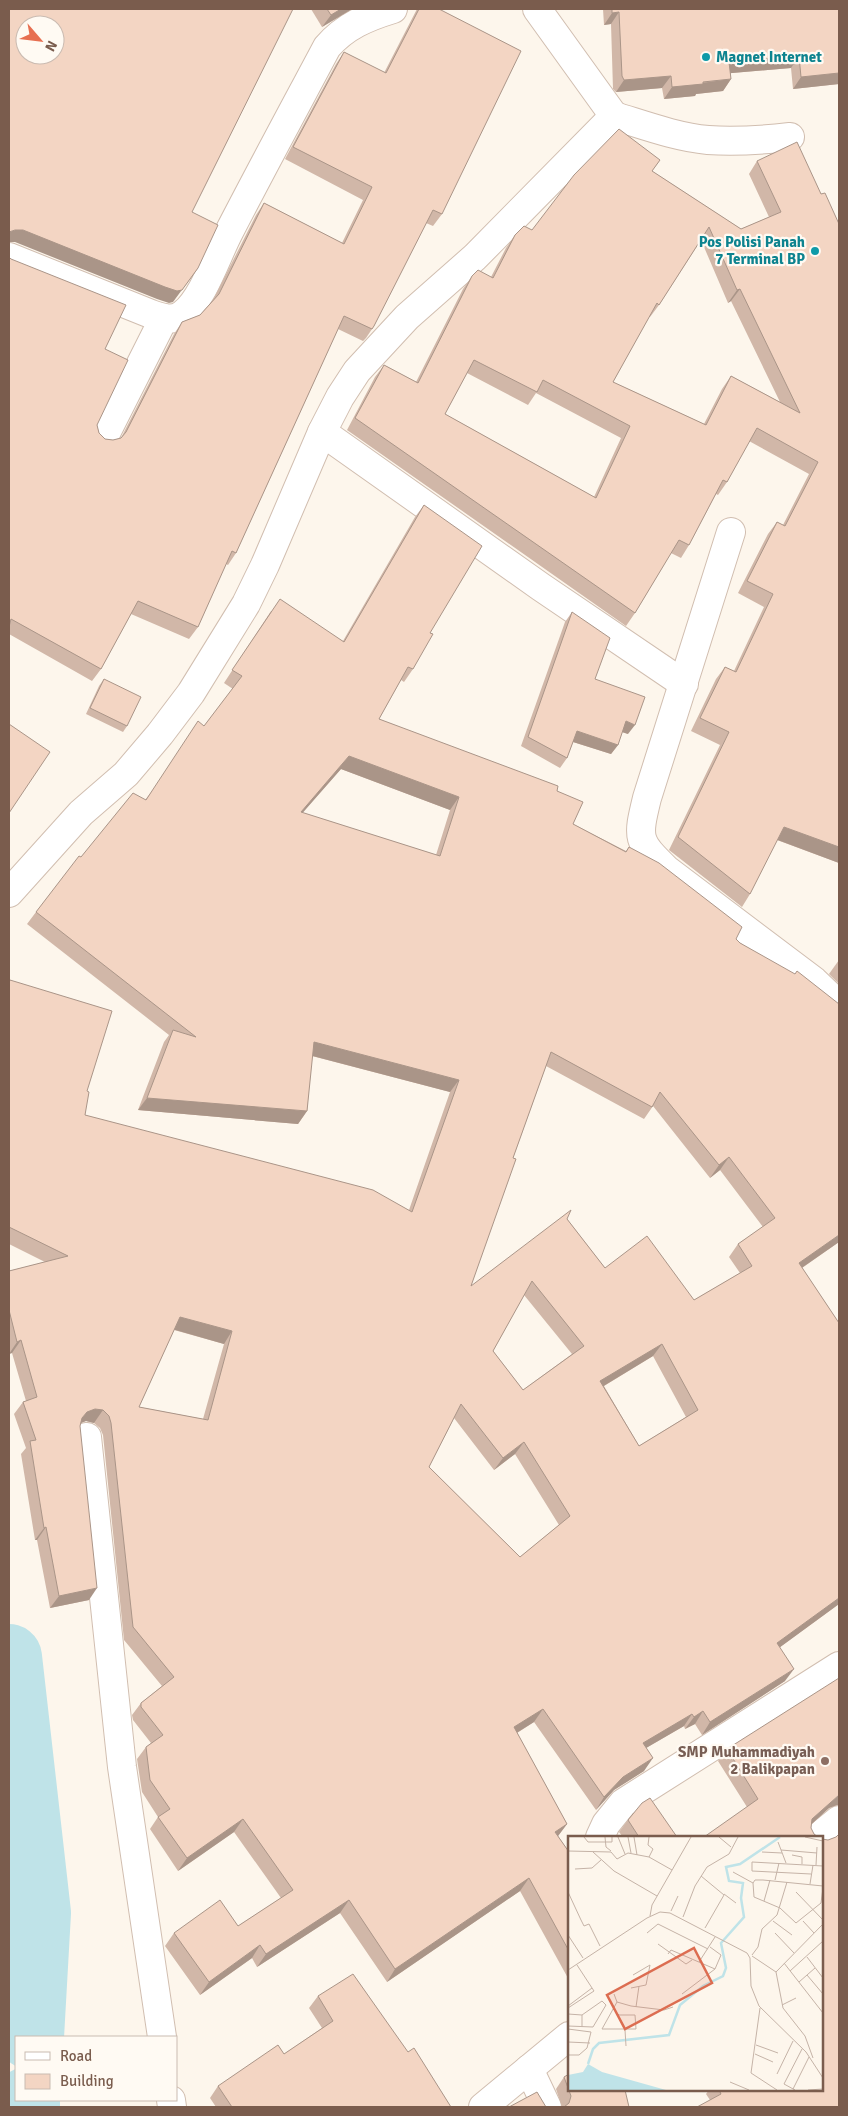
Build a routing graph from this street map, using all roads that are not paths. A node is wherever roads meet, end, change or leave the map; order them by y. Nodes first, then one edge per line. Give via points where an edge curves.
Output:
1 (393, 9) edge
2 (537, 9) edge
3 (614, 116) junction
4 (790, 137) dead end
5 (9, 257) edge
6 (164, 318) junction
7 (322, 432) junction
8 (104, 437) edge
9 (731, 532) dead end
10 (684, 684) junction
11 (9, 893) edge
12 (839, 1005) edge
13 (86, 1437) dead end
14 (839, 1666) edge
15 (839, 1820) edge
16 (600, 1836) edge
17 (819, 1836) edge
18 (162, 2036) edge
19 (568, 2037) edge
20 (529, 2069) junction
21 (483, 2107) edge
22 (547, 2107) edge

1 - 6 street via 362,19 327,47 198,295 183,314 177,318
2 - 3 street
3 - 4 street via 707,140
3 - 7 street via 475,257 377,347 340,397
5 - 6 street
6 - 8 street
7 - 10 street
7 - 11 street via 266,565 191,693 126,774 81,813
9 - 10 street
10 - 12 street via 647,798 640,832 642,843 667,870 814,981
13 - 18 street via 122,1767
14 - 16 street via 623,1803
15 - 17 street
19 - 20 street
20 - 21 street
20 - 22 street

